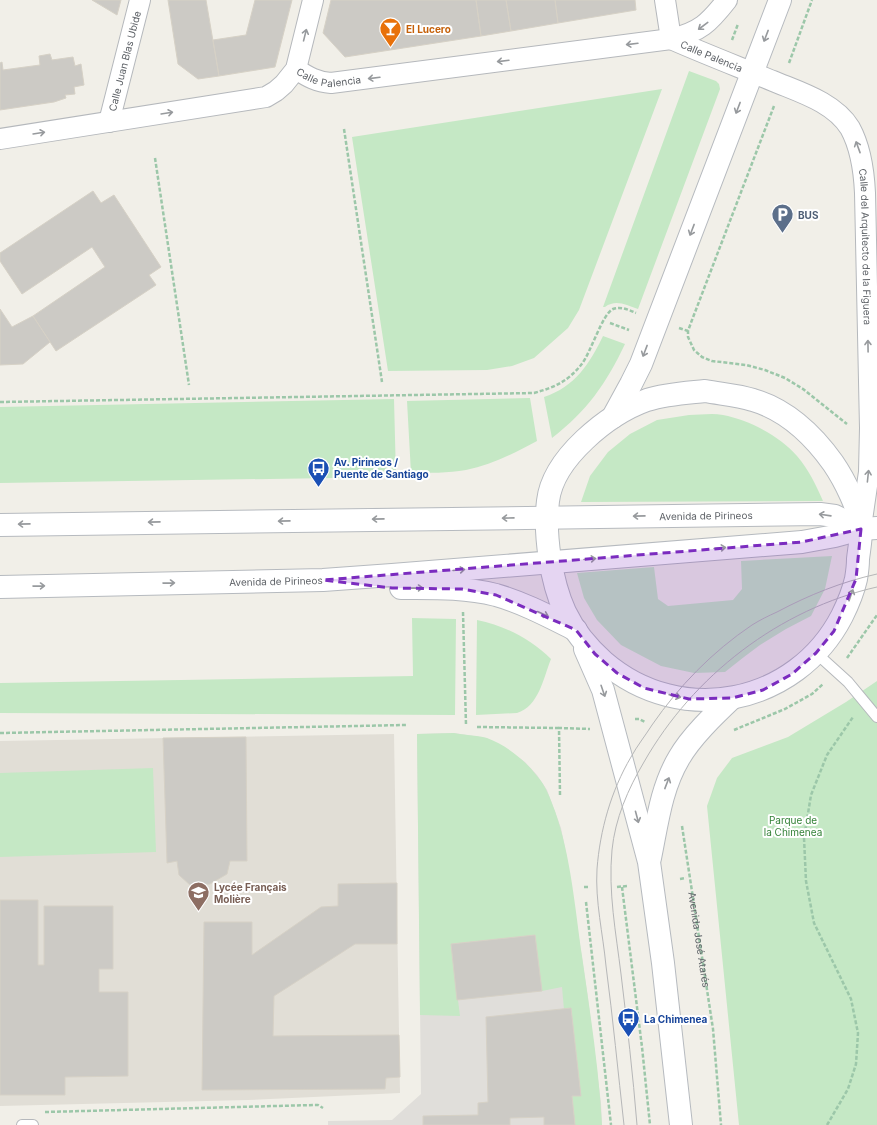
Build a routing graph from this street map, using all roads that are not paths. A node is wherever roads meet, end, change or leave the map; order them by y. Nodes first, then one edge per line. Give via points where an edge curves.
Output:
1 (140, 0) edge
2 (314, 0) edge
3 (665, 0) edge
4 (727, 0) edge
5 (780, 0) edge
6 (671, 39) junction
7 (296, 69) junction
8 (752, 72) junction
9 (109, 122) junction
10 (0, 139) edge
11 (613, 417) junction
12 (547, 517) junction
13 (0, 525) edge
14 (869, 529) edge
15 (551, 562) junction
16 (323, 580) junction
17 (0, 587) edge
18 (576, 630) junction
19 (816, 653) junction
20 (732, 698) junction
21 (877, 717) edge
22 (650, 862) junction
23 (22, 1125) edge
24 (33, 1125) edge
25 (681, 1125) edge

1 - 9 street, Calle Juan Blas Ubide
7 -> 2 street
3 - 6 street
4 -> 6 street, Calle Palencia via 704,26
5 -> 8 main road
6 -> 7 street, Calle Palencia via 331,83 321,83
6 - 8 street, Calle Palencia
9 -> 7 street, Calle Palencia via 266,97 284,84
8 -> 11 main road via 641,364
14 -> 8 street, Calle del Arquitecto de la Figuera via 870,428 865,193 861,156 850,128 842,118 821,102
10 -> 9 street, Calle Palencia
11 - 12 main road via 583,441 565,461 553,481
11 - 14 main road via 629,407 648,400 705,391 754,400 781,411 822,448 842,476
12 -> 13 main road, Avenida de Pirineos
14 -> 12 main road, Avenida de Pirineos via 835,516 820,514
12 - 15 main road
15 -> 14 main road, Avenida de Pirineos via 802,542
19 -> 14 main road via 834,631 848,605
16 -> 15 main road, Avenida de Pirineos
15 - 18 main road via 560,598
17 -> 16 main road, Avenida de Pirineos
16 -> 18 main road via 384,588 462,589 496,595
18 -> 20 main road via 595,654 617,673 644,688 702,701
18 -> 22 main road via 602,690
19 - 20 main road via 792,674 763,690
19 - 21 lane via 848,682
22 -> 20 main road via 665,789 679,757 714,715
22 - 25 main road
23 - 24 lane

